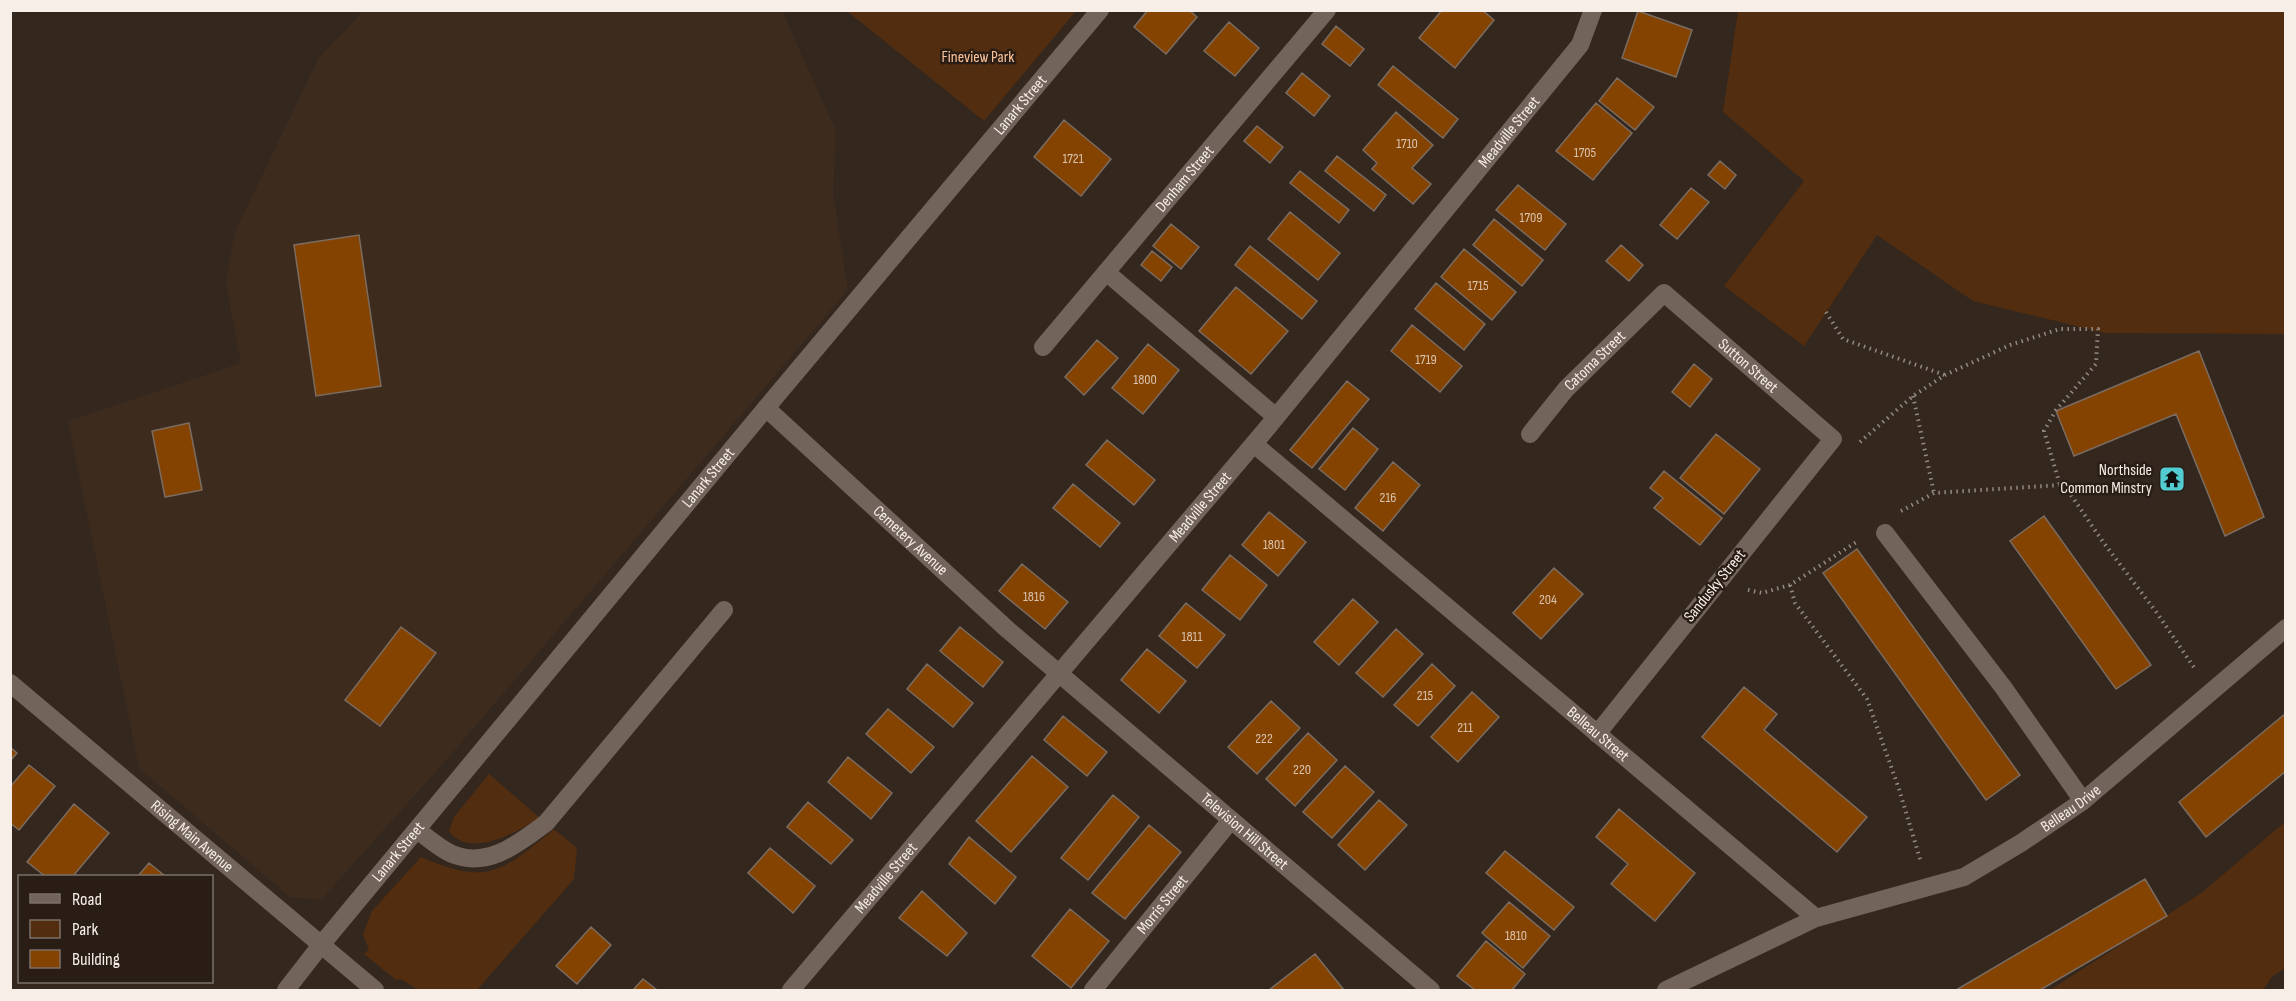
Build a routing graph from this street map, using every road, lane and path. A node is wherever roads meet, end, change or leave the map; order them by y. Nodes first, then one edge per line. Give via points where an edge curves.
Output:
1 (1100, 10) edge
2 (1327, 10) edge
3 (1593, 10) edge
4 (1106, 272) junction
5 (1664, 293) joint
6 (1826, 312) dead end
7 (1043, 347) dead end
8 (1945, 375) junction
9 (1913, 396) junction
10 (766, 408) junction
11 (1276, 417) junction
12 (1883, 420) dead end
13 (1530, 434) dead end
14 (1833, 439) joint
15 (1254, 444) junction
16 (1934, 493) dead end
17 (1885, 533) dead end
18 (1790, 585) dead end
19 (724, 610) dead end
20 (2286, 628) edge
21 (1058, 674) junction
22 (2201, 677) dead end
23 (10, 683) edge
24 (1597, 734) junction
25 (2083, 801) junction
26 (1230, 820) junction
27 (417, 830) junction
28 (1918, 850) dead end
29 (1816, 918) junction
30 (321, 945) junction
31 (286, 990) edge
32 (375, 990) edge
33 (791, 990) edge
34 (1093, 990) edge
35 (1431, 990) edge
36 (1666, 990) edge

1 - 10 street, Lanark Street
2 - 4 street, Denham Street
3 - 11 street, Meadville Street via 1580,45
4 - 7 street, Denham Street
4 - 11 street
5 - 13 street, Catoma Street via 1566,390
5 - 14 street, Sutton Street
6 - 8 path via 1843,339
8 - 9 path
8 - 22 path via 2010,345 2060,328 2098,329 2096,364 2056,410 2044,431 2060,485
9 - 12 path
9 - 16 path
10 - 21 street, Cemetery Avenue
10 - 27 street, Lanark Street
11 - 15 street, Meadville Street
14 - 24 street, Sandusky Street
15 - 21 street, Meadville Street
15 - 24 street, Belleau Street
17 - 25 street via 2003,687
18 - 28 path via 1795,603 1867,699
19 - 27 street via 546,823 521,841 494,856 474,859 452,854
20 - 25 street, Belleau Drive
21 - 26 street, Television Hill Street
21 - 33 street, Meadville Street
23 - 30 street, Rising Main Avenue
24 - 29 street, Belleau Street
25 - 29 street, Belleau Drive via 1964,877
26 - 34 street, Morris Street
26 - 35 street, Television Hill Street
27 - 30 street, Lanark Street
29 - 36 street
30 - 31 street, Lanark Street
30 - 32 street, Rising Main Avenue

